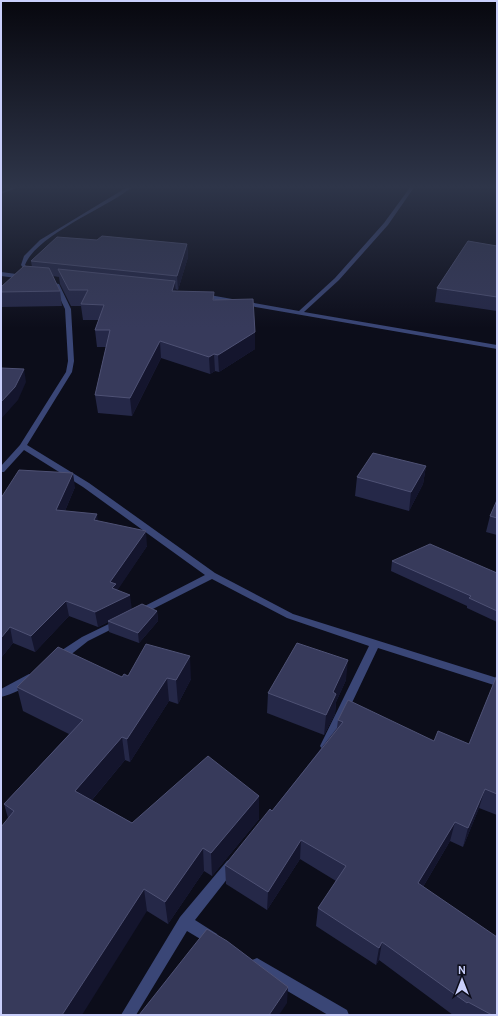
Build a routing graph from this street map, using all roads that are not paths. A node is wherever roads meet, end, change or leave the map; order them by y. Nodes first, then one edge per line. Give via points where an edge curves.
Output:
1 (54, 233) edge
2 (378, 233) edge
3 (1, 274) edge
4 (32, 278) junction
5 (40, 278) edge
6 (62, 281) edge
7 (199, 296) edge
8 (302, 312) junction
9 (497, 347) edge
10 (23, 446) junction
11 (1, 470) edge
12 (212, 575) junction
13 (375, 644) junction
14 (54, 661) edge
15 (36, 674) edge
16 (497, 682) edge
17 (1, 693) edge
18 (319, 756) edge
19 (240, 855) edge
20 (185, 922) junction
21 (226, 946) edge
22 (247, 959) edge
23 (128, 1015) edge
24 (342, 1015) edge

1 - 4 street via 42,241 26,257 23,265
2 - 8 street via 337,279
3 - 4 street
4 - 5 street
6 - 10 street via 54,280 68,309 71,361 69,372
7 - 8 street
8 - 9 street
10 - 11 street
10 - 12 street via 86,484
12 - 13 street via 290,616
12 - 14 street via 85,639
13 - 16 street
13 - 18 street
15 - 17 street
19 - 20 street
20 - 21 street
20 - 23 street
22 - 24 street

